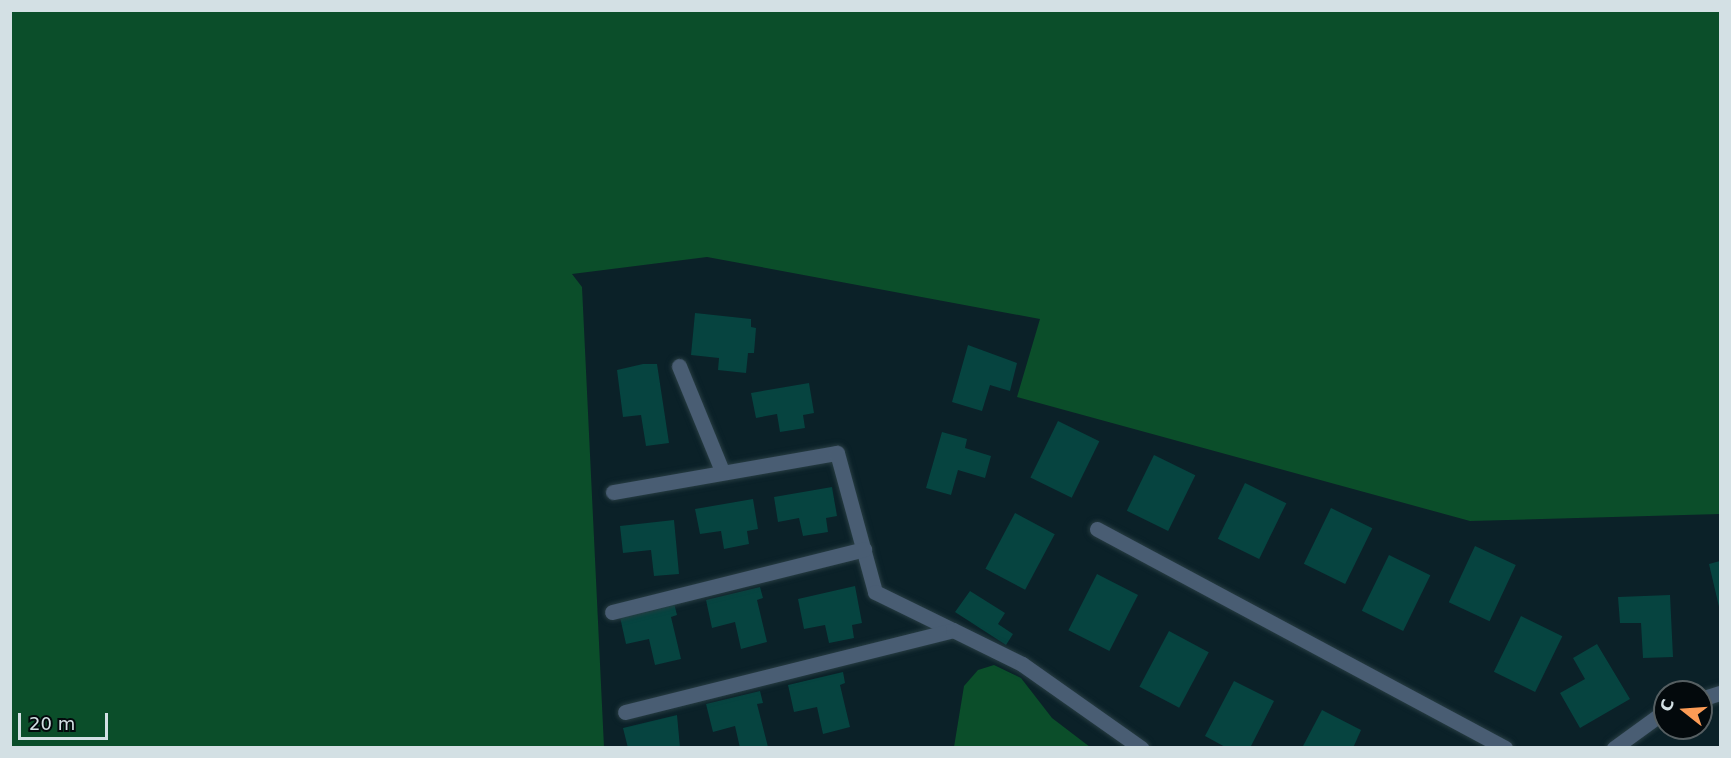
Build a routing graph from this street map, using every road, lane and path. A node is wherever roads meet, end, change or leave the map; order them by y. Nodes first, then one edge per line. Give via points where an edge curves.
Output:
1 (679, 366) dead end
2 (722, 471) junction
3 (613, 492) dead end
4 (1097, 529) dead end
5 (864, 549) junction
6 (612, 612) dead end
7 (953, 630) junction
8 (625, 712) dead end
9 (1653, 719) edge
10 (1141, 747) edge
11 (1505, 747) edge
12 (1614, 747) edge

1 - 2 lane
2 - 3 lane
2 - 5 lane via 837,453
4 - 11 lane
5 - 6 lane
5 - 7 lane via 875,592 882,600
7 - 8 lane
7 - 10 lane via 1022,664
9 - 12 lane

